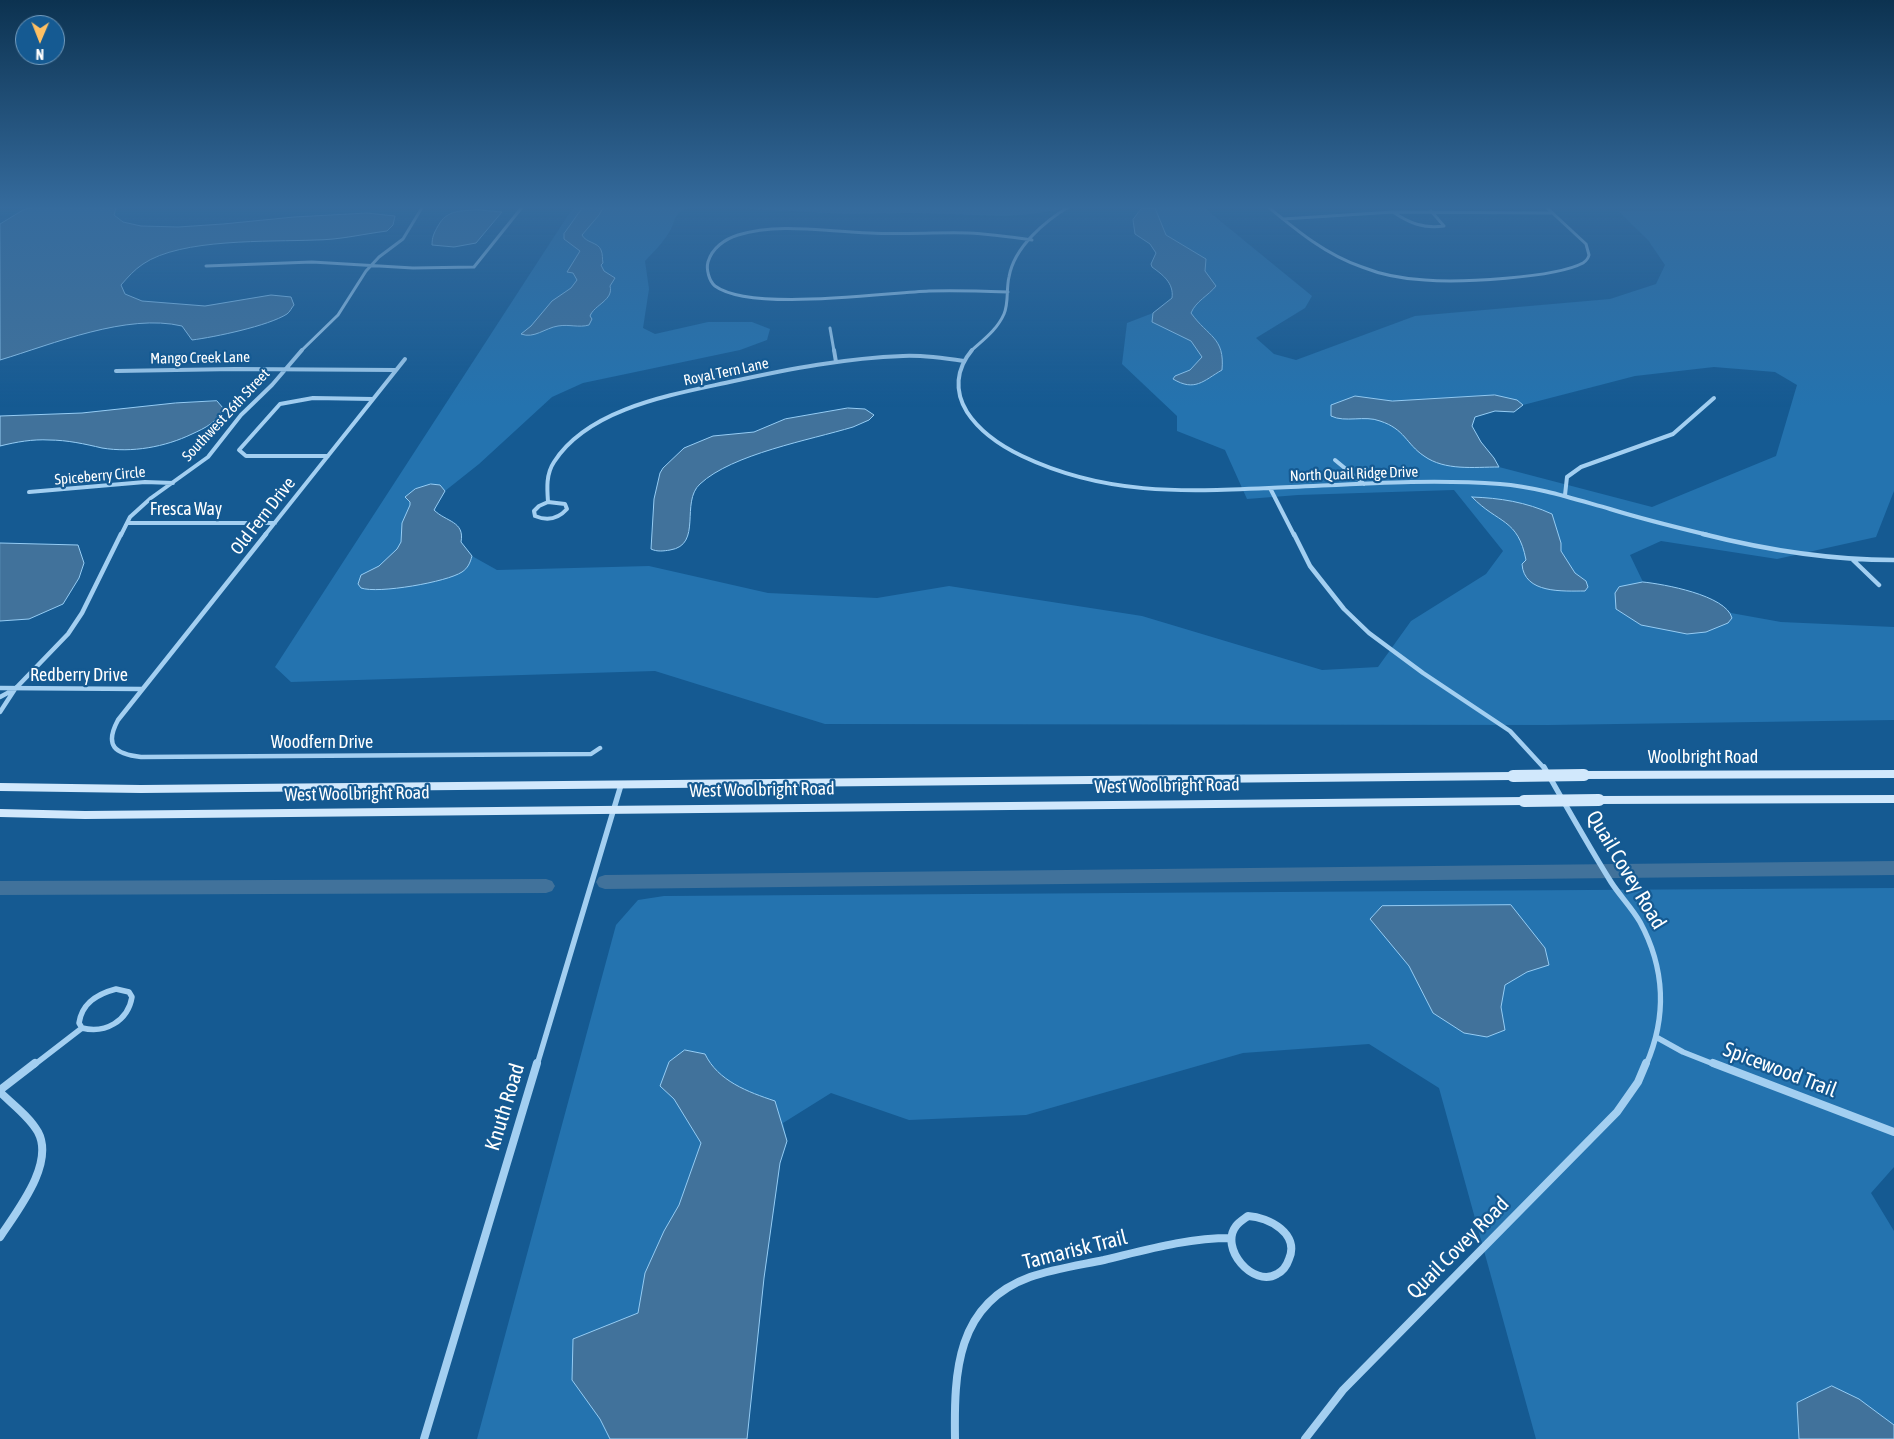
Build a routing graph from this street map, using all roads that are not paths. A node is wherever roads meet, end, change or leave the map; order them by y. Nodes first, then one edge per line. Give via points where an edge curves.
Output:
1 (365, 273) edge
2 (709, 273) edge
3 (1009, 273) edge
4 (1382, 273) edge
5 (1528, 273) edge
6 (1008, 292) junction
7 (830, 328) dead end
8 (405, 359) dead end
9 (964, 360) junction
10 (836, 362) junction
11 (285, 370) junction
12 (396, 370) junction
13 (116, 371) dead end
14 (1714, 398) dead end
15 (373, 399) junction
16 (328, 456) junction
17 (1334, 460) dead end
18 (174, 483) junction
19 (1364, 484) junction
20 (1270, 488) junction
21 (29, 492) dead end
22 (1564, 495) junction
23 (548, 502) junction
24 (127, 523) junction
25 (275, 523) junction
26 (1852, 560) junction
27 (1894, 560) edge
28 (1879, 585) dead end
29 (0, 688) edge
30 (15, 689) junction
31 (142, 689) junction
32 (0, 697) edge
33 (0, 712) edge
34 (600, 748) dead end
35 (1894, 774) edge
36 (1513, 776) joint
37 (621, 785) junction
38 (0, 787) edge
39 (1894, 799) edge
40 (614, 809) junction
41 (0, 813) edge
42 (82, 1028) junction
43 (1656, 1037) junction
44 (0, 1091) edge
45 (1894, 1132) edge
46 (0, 1237) edge
47 (1231, 1238) junction
48 (424, 1439) edge
49 (955, 1439) edge
50 (1305, 1439) edge

1 - 11 street, Southwest 26th Street via 338,316
2 - 6 street via 712,283 718,288 752,298 820,299 929,291
3 - 6 street
4 - 5 street via 1454,281
6 - 9 street via 1009,300 1000,322
7 - 10 street
8 - 12 street, Old Fern Drive
9 - 10 street, Royal Tern Lane via 912,356
9 - 20 street, North Quail Ridge Drive via 958,388 966,410 994,440 1038,465 1083,480 1147,490 1194,492
10 - 23 street, Royal Tern Lane via 665,396 611,417 590,428 561,452 548,475
11 - 12 street, Mango Creek Lane
11 - 13 street, Mango Creek Lane
11 - 18 street, Southwest 26th Street via 241,415 208,457
12 - 15 street, Old Fern Drive
14 - 22 street via 1673,434 1581,467 1567,477
15 - 16 street, Old Fern Drive
15 - 16 street via 302,398 287,401 280,404 239,450 246,456
16 - 25 street, Old Fern Drive
17 - 19 street
18 - 21 street, Spiceberry Circle via 145,482
18 - 24 street, Southwest 26th Street via 139,507
19 - 20 street, North Quail Ridge Drive
19 - 22 street, North Quail Ridge Drive via 1483,482
20 - 43 street, Quail Covey Road via 1310,566 1344,609 1369,633 1423,673 1510,731 1543,766 1612,883 1640,922 1656,960 1661,985
22 - 26 street, North Quail Ridge Drive via 1768,551
23 - 23 street via 536,508 536,516 553,519 567,510 562,502
24 - 25 street, Fresca Way
24 - 30 street, Southwest 26th Street via 82,613 56,649
25 - 31 street, Old Fern Drive
26 - 27 street, North Quail Ridge Drive
26 - 28 street
29 - 30 street, Redberry Drive
30 - 31 street, Redberry Drive
30 - 32 street, Southwest 26th Street
30 - 33 street, Southwest 26th Street
31 - 34 street, Woodfern Drive via 118,720 111,735 115,748 130,756 591,754
35 - 36 main road, Woolbright Road, bridge
36 - 37 main road, West Woolbright Road
37 - 38 main road, West Woolbright Road
37 - 40 street, Knuth Road
39 - 40 main road, West Woolbright Road, bridge
40 - 41 main road, West Woolbright Road via 95,815
40 - 48 street, Knuth Road
42 - 42 street via 96,1031 114,1024 129,1010 132,997 129,992 116,989 97,996 79,1016
42 - 44 street
43 - 45 street, Spicewood Trail via 1683,1052
43 - 50 street, Quail Covey Road via 1638,1082 1617,1112 1343,1390
44 - 46 street via 37,1131 43,1155 39,1171
47 - 47 street via 1237,1259 1254,1274 1275,1276 1289,1264 1290,1243 1285,1233 1268,1218 1248,1216 1234,1228
47 - 49 street, Tamarisk Trail via 1180,1242 1039,1275 1014,1283 999,1293 985,1305 964,1337 954,1378

